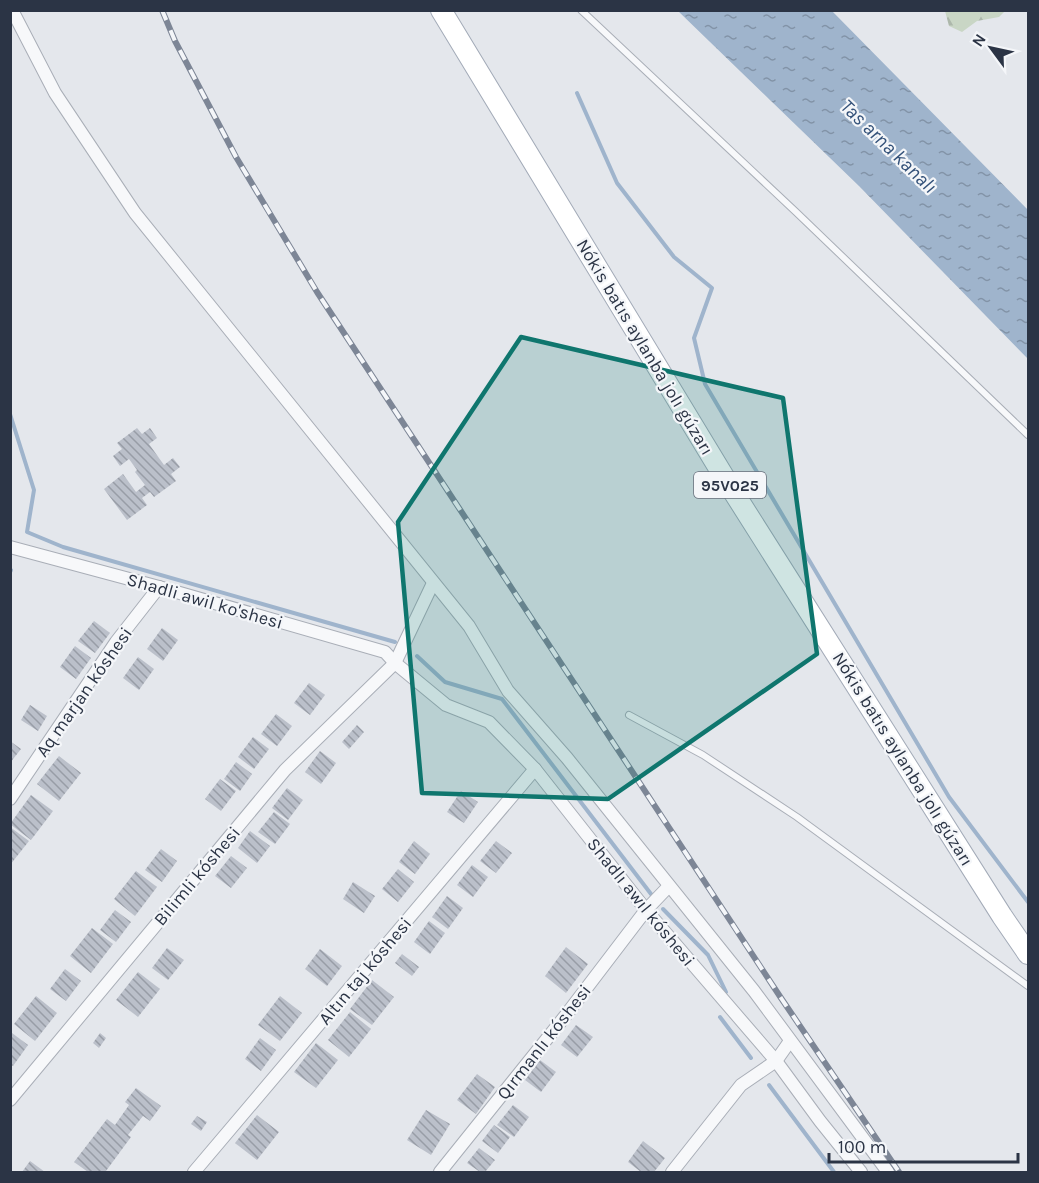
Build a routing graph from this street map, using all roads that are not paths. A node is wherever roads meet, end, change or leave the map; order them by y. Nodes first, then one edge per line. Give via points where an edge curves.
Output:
1 (12, 10) edge
2 (441, 10) edge
3 (580, 10) edge
4 (1029, 435) edge
5 (10, 547) edge
6 (433, 583) junction
7 (159, 586) junction
8 (395, 663) junction
9 (629, 715) dead end
10 (535, 769) junction
11 (10, 799) edge
12 (669, 886) junction
13 (645, 910) junction
14 (1029, 954) edge
15 (1029, 986) edge
16 (790, 1041) junction
17 (776, 1061) junction
18 (10, 1100) edge
19 (194, 1173) edge
20 (440, 1173) edge
21 (672, 1173) edge
22 (861, 1173) edge
23 (888, 1173) edge

1 - 6 street via 55,93 135,213
2 - 14 main road, Nókis batıs aylanba jolı gúzarı / 95V025 via 729,484
3 - 4 lane
5 - 7 street, Shadli awil ko'shesi
6 - 8 street
6 - 12 street via 469,626 508,691
7 - 8 street, Shadli awil ko'shesi via 385,652
7 - 11 street, Aq marjan kóshesi via 116,642
8 - 10 street, Shadlı awıl kóshesi via 446,705 489,722
8 - 18 street, Bilimli kóshesi via 285,770
9 - 15 lane via 703,755 797,817
10 - 13 street, Shadlı awıl kóshesi
10 - 19 street, Altın taj kóshesi
12 - 13 street, Qırmanlı kóshesi
12 - 16 street
13 - 17 street, Shadlı awıl kóshesi
13 - 20 street, Qırmanlı kóshesi
16 - 17 street
16 - 23 street
17 - 21 street via 741,1085
17 - 22 street, Shadlı awıl kóshesi

